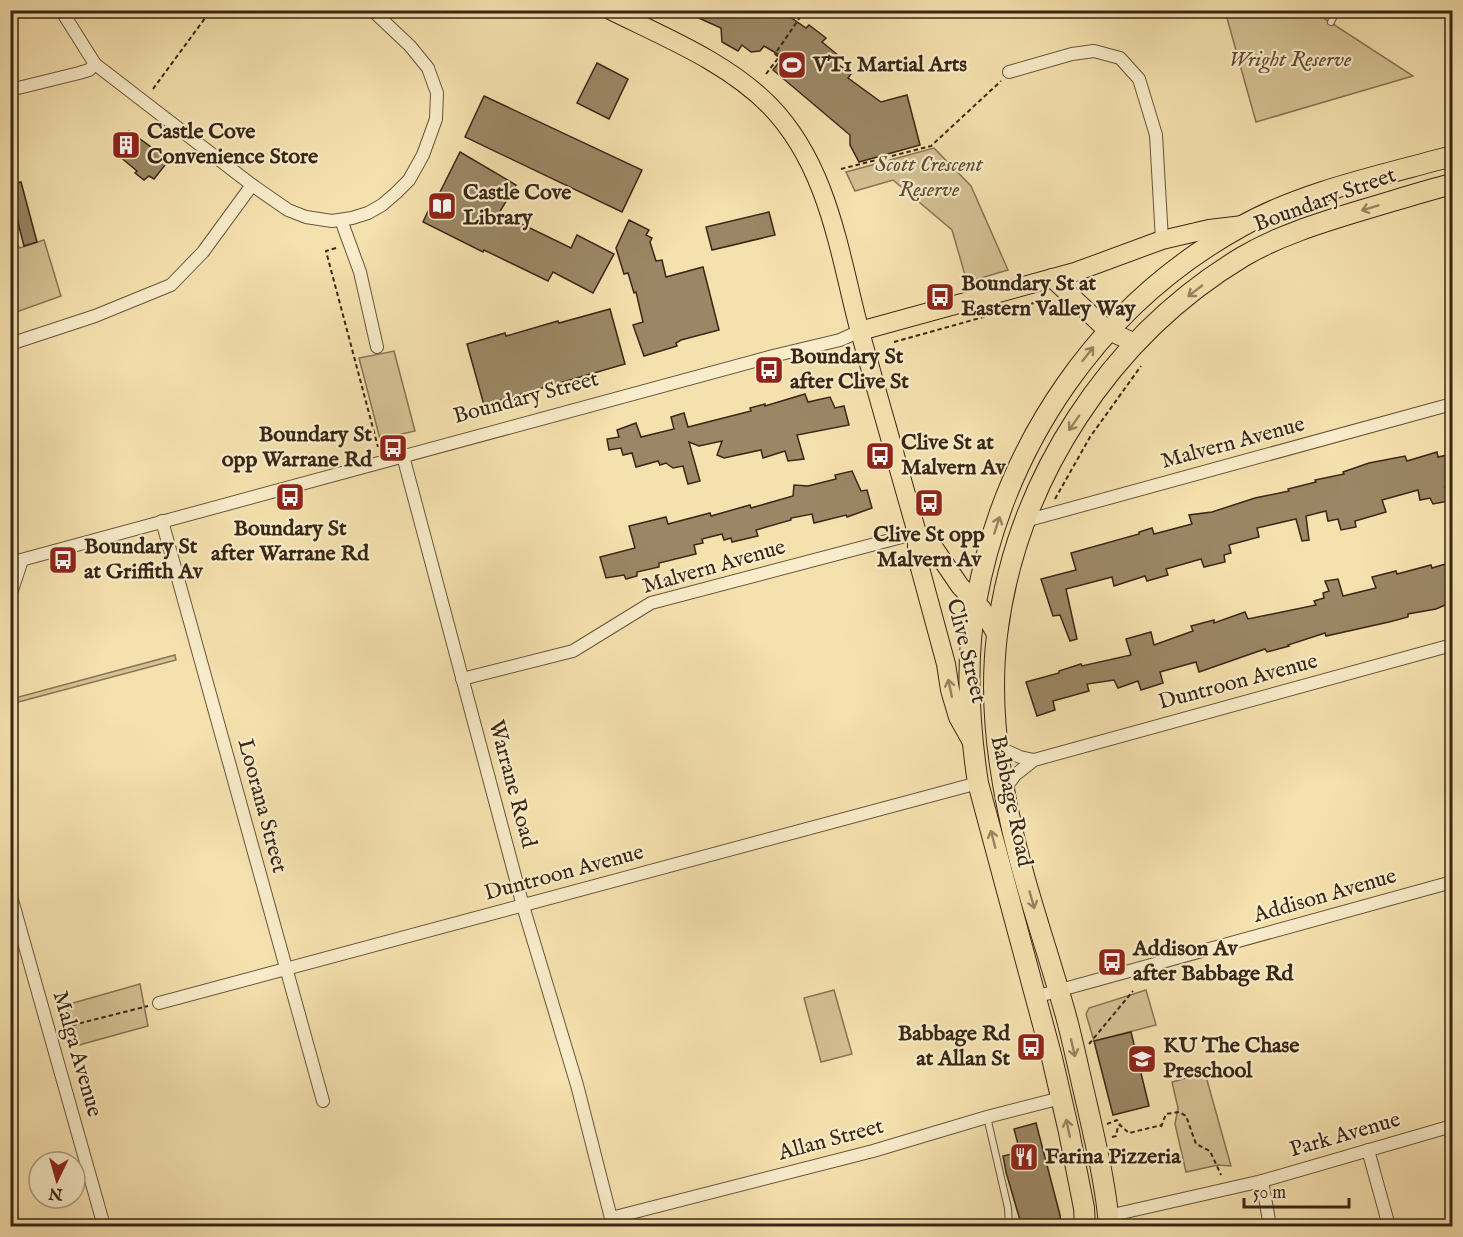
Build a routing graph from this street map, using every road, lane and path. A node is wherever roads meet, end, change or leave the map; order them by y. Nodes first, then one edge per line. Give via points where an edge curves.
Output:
1 (61, 10) edge
2 (211, 10) edge
3 (372, 10) edge
4 (610, 10) edge
5 (805, 10) edge
6 (1337, 10) edge
7 (1331, 22) dead end
8 (95, 64) junction
9 (1009, 72) joint
10 (766, 74) dead end
11 (153, 89) dead end
12 (10, 90) edge
13 (1452, 156) edge
14 (841, 169) dead end
15 (1452, 184) edge
16 (252, 185) junction
17 (341, 220) junction
18 (1243, 225) junction
19 (1162, 240) junction
20 (326, 251) dead end
21 (1052, 278) junction
22 (1041, 301) dead end
23 (1107, 330) junction
24 (860, 331) junction
25 (894, 342) dead end
26 (1135, 343) junction
27 (10, 344) edge
28 (377, 347) dead end
29 (1143, 363) dead end
30 (1452, 404) edge
31 (378, 447) dead end
32 (403, 456) junction
33 (1053, 502) dead end
34 (1025, 520) junction
35 (162, 521) junction
36 (917, 534) junction
37 (16, 561) edge
38 (10, 596) edge
39 (976, 602) junction
40 (997, 636) junction
41 (1452, 645) edge
42 (462, 679) junction
43 (972, 741) junction
44 (998, 747) junction
45 (1034, 760) junction
46 (978, 783) junction
47 (1004, 790) junction
48 (1452, 882) edge
49 (10, 893) edge
50 (523, 906) junction
51 (285, 970) junction
52 (1058, 991) junction
53 (1133, 991) dead end
54 (1035, 997) junction
55 (159, 1003) joint
56 (65, 1027) dead end
57 (1089, 1044) dead end
58 (1061, 1098) junction
59 (323, 1101) dead end
60 (987, 1117) junction
61 (1109, 1123) dead end
62 (1120, 1125) junction
63 (1452, 1126) edge
64 (1110, 1138) dead end
65 (1368, 1150) junction
66 (1221, 1175) dead end
67 (1262, 1181) junction
68 (612, 1222) edge
69 (1108, 1222) edge
70 (104, 1227) edge
71 (1009, 1227) edge
72 (1085, 1227) edge
73 (1270, 1227) edge
74 (1389, 1227) edge

1 - 8 street
2 - 11 path
3 - 17 street via 428,68 437,93 436,119 409,180 382,205
4 - 24 main road, Clive Street via 637,20 731,75 788,127 803,149 827,203
5 - 10 path
6 - 7 lane
8 - 12 street via 89,70
8 - 16 street
9 - 14 path via 931,146
9 - 19 street via 1094,51 1120,58 1139,79 1156,135
13 - 18 highway, Boundary Street via 1312,196
15 -> 26 highway, Boundary Street via 1328,221 1264,246 1212,278
16 - 17 street via 297,214
16 - 27 street via 203,252 171,285
17 - 28 street via 360,272
18 - 19 main road, Boundary Street
18 - 23 highway, Babbage Road via 1149,290
19 - 21 main road, Boundary Street
20 - 31 path
21 - 23 main road
21 - 24 main road, Boundary Street
22 - 25 path
23 - 26 main road
39 -> 23 highway, Babbage Road via 996,529 1025,453 1060,391
24 - 32 street, Boundary Street via 840,340
24 - 36 main road, Clive Street
26 -> 34 highway, Babbage Road via 1067,432
29 - 33 path via 1090,437
30 - 34 street, Malvern Avenue
32 - 35 street, Boundary Street
32 - 42 street, Warrane Road
34 - 40 highway, Babbage Road via 1012,561
35 - 37 street, Boundary Street
35 - 51 street, Loorana Street
36 - 39 main road, Clive Street via 934,548
36 - 42 street, Malvern Avenue via 651,603 573,651
43 -> 36 main road, Clive Street via 958,717 950,690 917,556
37 - 38 street
39 - 40 main road, Clive Street
39 - 43 highway, Babbage Road via 970,673
40 - 44 highway, Babbage Road
41 - 45 street, Duntroon Avenue
42 - 50 street, Warrane Road
43 - 46 highway, Babbage Road
44 - 45 street
44 - 47 highway, Babbage Road
45 - 47 street, Duntroon Avenue
46 - 50 street, Duntroon Avenue
54 -> 46 highway, Babbage Road
47 -> 52 highway, Babbage Road
48 - 52 street, Addison Avenue
49 - 70 street, Malga Avenue
50 - 51 street, Duntroon Avenue
50 - 68 street, Warrane Road via 577,1084
51 - 55 street, Duntroon Avenue
51 - 59 street, Loorana Street
52 - 54 street, Addison Avenue
52 -> 69 highway, Babbage Road via 1092,1127
53 - 57 path
54 - 58 highway, Babbage Road
55 - 56 path
58 - 60 street, Allan Street
72 -> 58 highway, Babbage Road
60 - 68 street, Allan Street
60 - 71 lane
61 - 62 path via 1118,1120
62 - 64 path via 1116,1136
62 - 66 path via 1129,1133 1162,1126 1166,1114 1179,1112 1186,1116 1196,1144 1210,1151
63 - 65 street, Park Avenue
65 - 67 street, Park Avenue
65 - 74 street
67 - 69 street, Park Avenue
67 - 73 street

